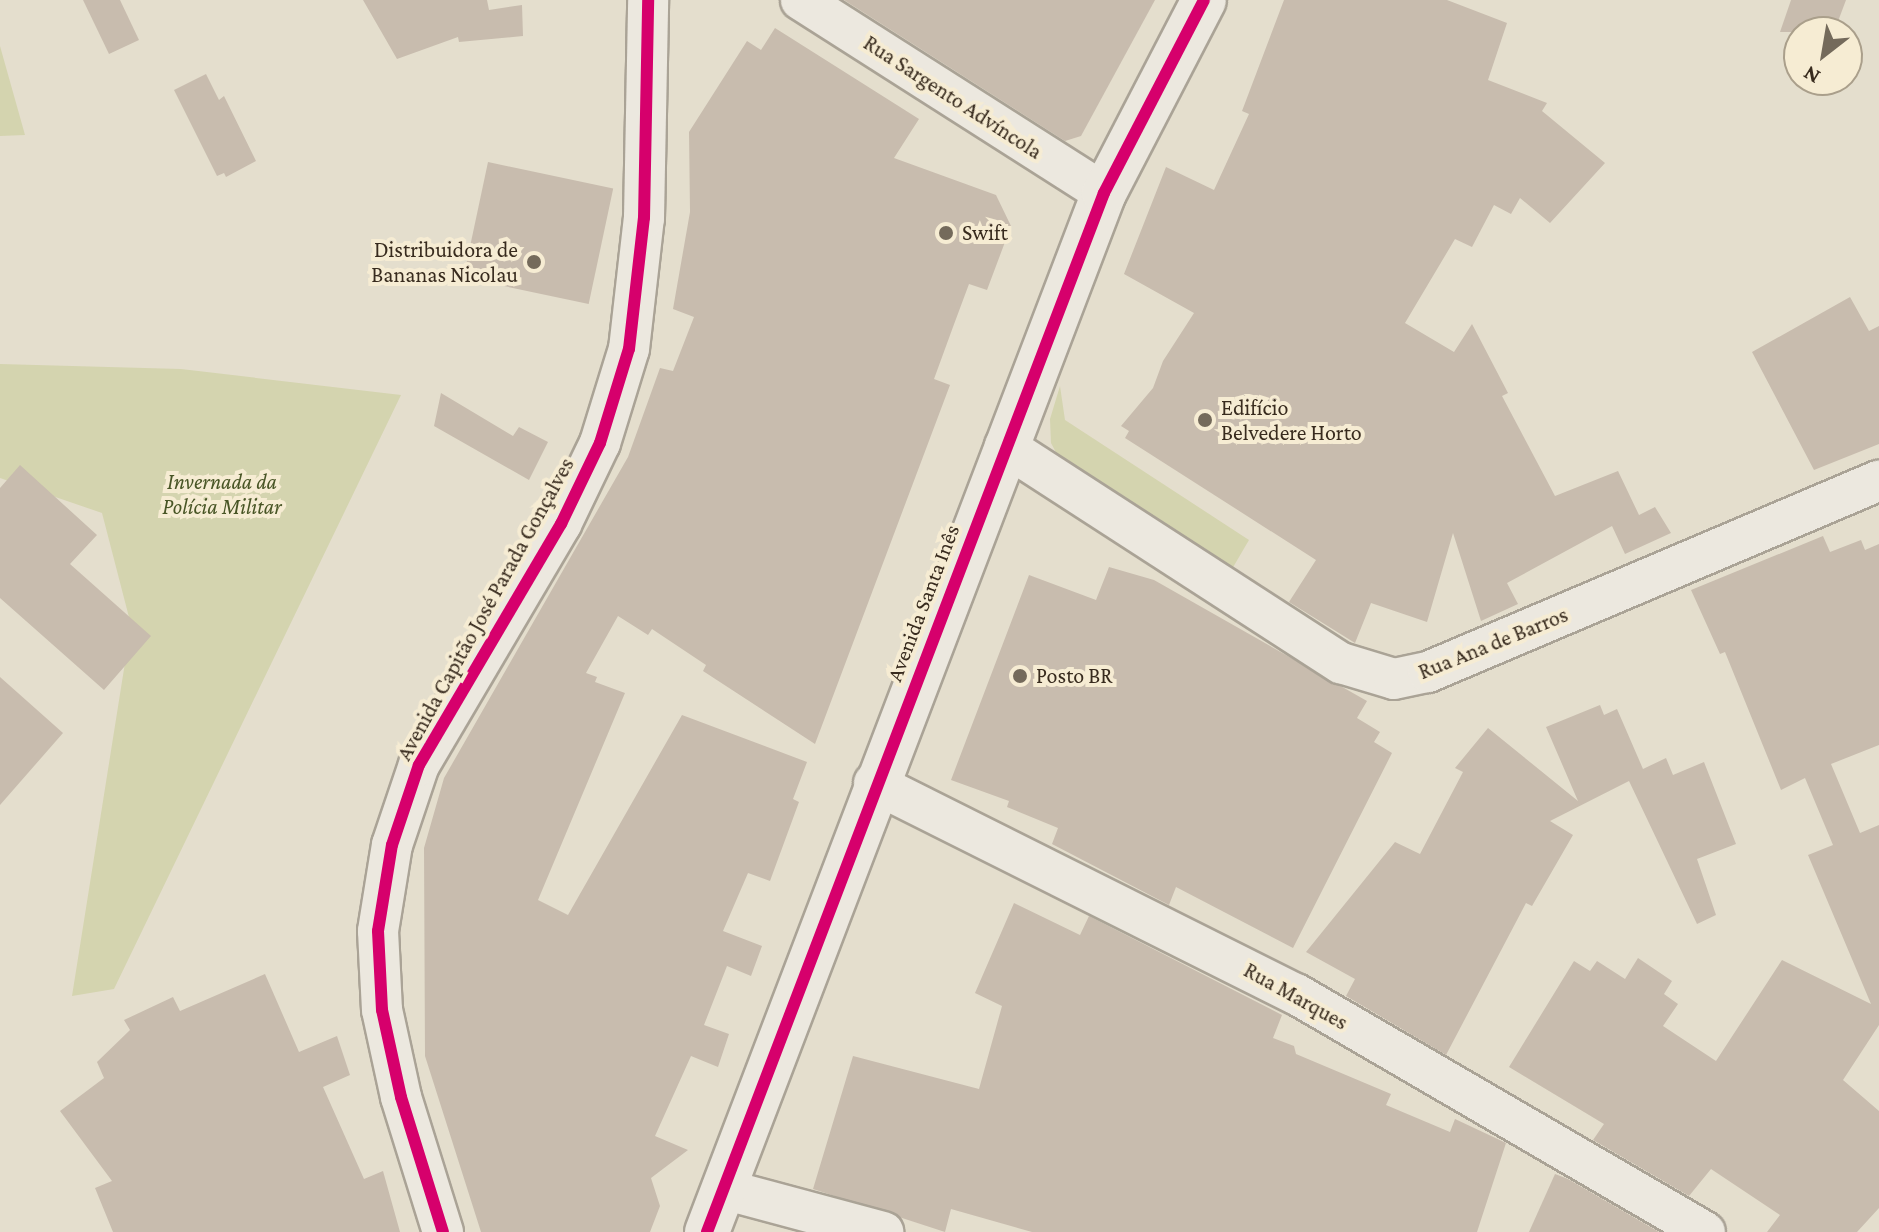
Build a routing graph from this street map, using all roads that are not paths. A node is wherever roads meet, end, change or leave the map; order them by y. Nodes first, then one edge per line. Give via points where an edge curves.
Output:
1 (648, 0) edge
2 (801, 0) edge
3 (1204, 0) edge
4 (1104, 193) junction
5 (1005, 446) junction
6 (1879, 481) edge
7 (874, 783) junction
8 (723, 1189) junction
9 (443, 1232) edge
10 (707, 1232) edge
11 (883, 1232) edge
12 (1705, 1232) edge

1 - 9 street, Avenida Capitão José Parada Gonçalves via 644,218 629,349 600,443 561,524 419,765 392,845 378,931 382,1010 401,1097
2 - 4 street, Rua Sargento Advíncola
3 - 4 main road, Avenida Santa Inês
4 - 5 main road, Avenida Santa Inês
5 - 6 street, Rua Ana de Barros via 1341,663 1394,679 1428,672
5 - 7 main road, Avenida Santa Inês
7 - 8 main road, Avenida Santa Inês
7 - 12 street, Rua Marques via 1296,994
8 - 10 main road, Avenida Santa Inês
8 - 11 street

